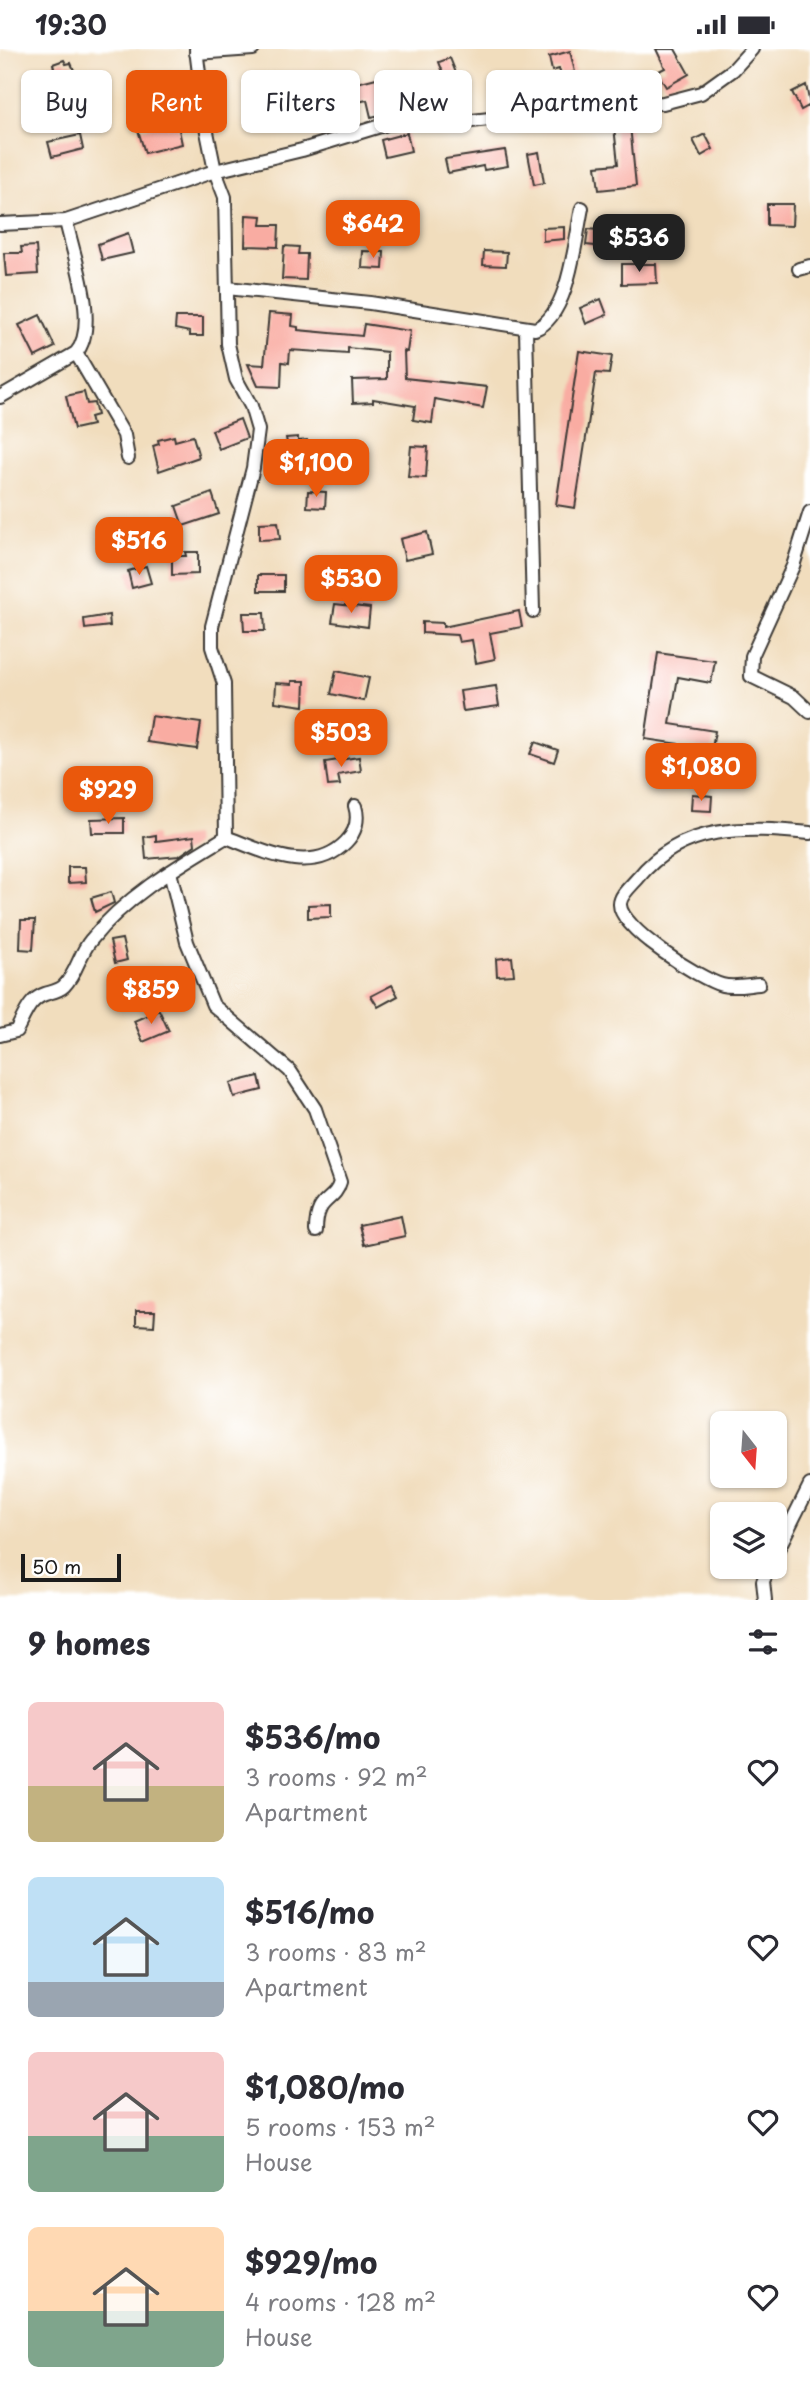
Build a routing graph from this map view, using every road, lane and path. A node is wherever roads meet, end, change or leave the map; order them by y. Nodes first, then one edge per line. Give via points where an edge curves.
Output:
1 (253, 49) edge
2 (752, 49) edge
3 (196, 51) edge
4 (215, 171) junction
5 (582, 208) dead end
6 (66, 221) junction
7 (0, 224) edge
8 (228, 288) junction
9 (526, 330) junction
10 (76, 353) junction
11 (0, 397) edge
12 (128, 458) dead end
13 (810, 512) edge
14 (533, 611) dead end
15 (810, 712) edge
16 (355, 806) dead end
17 (810, 833) edge
18 (226, 837) junction
19 (170, 872) junction
20 (759, 984) dead end
21 (0, 1035) edge
22 (316, 1231) dead end
23 (810, 1485) edge
24 (787, 1531) edge
25 (764, 1579) edge
26 (765, 1600) edge

1 - 3 street
2 - 4 street via 701,93 663,103 454,123 387,124 302,151
3 - 4 street
4 - 6 street
4 - 8 street via 225,197
5 - 9 street via 558,306 545,325
6 - 7 street
6 - 10 street via 86,311 84,344
8 - 9 street via 370,303
8 - 18 street via 228,344 236,379 258,429 253,468 212,626 212,647 224,684
9 - 14 street
10 - 11 street
10 - 12 street via 124,435
13 - 15 street via 793,566 749,670 751,676 794,697
16 - 18 street via 358,815 353,835 340,848 314,859 283,857
17 - 20 street via 740,829 679,843 652,860 619,905 641,934 705,979 726,986
18 - 19 street
19 - 21 street via 111,918 88,943 62,989 32,1002 16,1031
19 - 22 street via 187,942 213,1005 290,1071 314,1109 340,1182 316,1212
23 - 24 street
25 - 26 street

